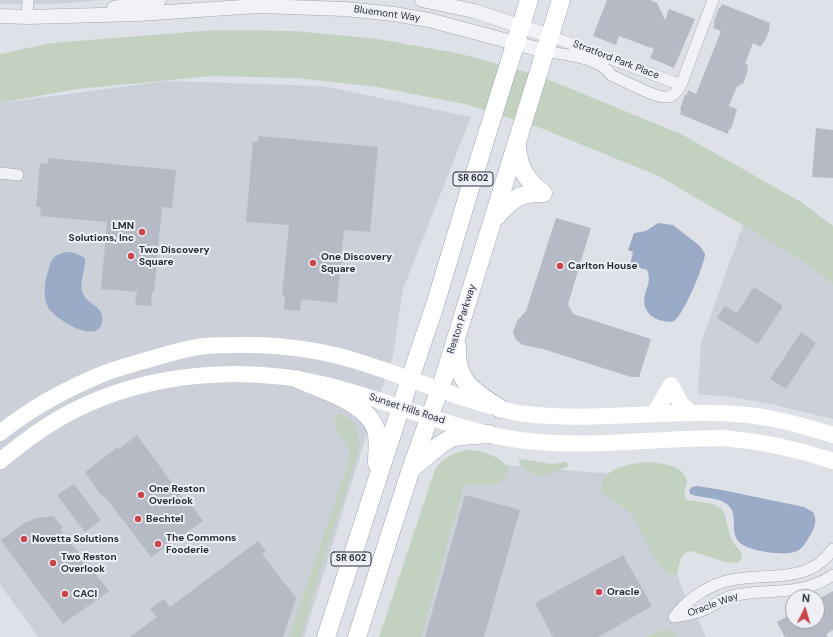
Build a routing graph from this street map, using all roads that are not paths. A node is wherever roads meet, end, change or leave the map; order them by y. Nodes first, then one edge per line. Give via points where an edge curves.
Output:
1 (28, 0) edge
2 (159, 0) edge
3 (422, 0) edge
4 (529, 0) edge
5 (561, 0) edge
6 (713, 0) edge
7 (258, 3) edge
8 (452, 3) edge
9 (81, 14) junction
10 (0, 16) edge
11 (27, 17) junction
12 (518, 35) junction
13 (548, 43) junction
14 (681, 85) junction
15 (518, 140) junction
16 (0, 173) edge
17 (18, 175) dead end
18 (493, 220) junction
19 (458, 331) junction
20 (297, 379) junction
21 (410, 379) junction
22 (439, 390) junction
23 (401, 407) junction
24 (501, 409) junction
25 (692, 413) junction
26 (654, 414) junction
27 (429, 416) junction
28 (0, 433) edge
29 (489, 434) junction
30 (833, 435) edge
31 (0, 461) edge
32 (833, 461) edge
33 (411, 470) junction
34 (377, 482) junction
35 (833, 549) edge
36 (833, 575) edge
37 (326, 637) edge
38 (357, 637) edge

1 - 11 street
2 - 9 street, Bluemont Way
3 - 8 street, Bluemont Way
4 - 12 main road, SR 602
5 - 13 main road, Reston Parkway / SR 602
6 - 14 street, Stratford Park Place
7 - 9 street, Bluemont Way via 138,14
7 - 12 street, Bluemont Way via 394,14
8 - 12 street, Bluemont Way
9 - 11 street, Bluemont Way
10 - 11 street, Bluemont Way
12 - 13 street, Bluemont Way
12 - 21 main road, SR 602
13 - 14 street, Stratford Park Place
13 - 14 street, Stratford Park Place via 602,65 612,75 659,97 668,98
13 - 15 main road, Reston Parkway / SR 602
15 - 18 main road, Reston Parkway / SR 602
15 - 18 main road via 518,159 522,170 534,187 543,193 525,194 512,200
16 - 17 street
18 - 19 main road, Reston Parkway / SR 602
19 - 22 main road, Reston Parkway / SR 602
19 - 24 main road via 459,371 468,385
20 - 23 main road, Sunset Hills Road via 326,384
20 - 31 main road, Sunset Hills Road via 221,374 139,385 75,410 40,431
20 - 34 main road via 353,403 368,415 376,429
21 - 22 main road
21 - 23 main road, SR 602
21 - 28 main road via 341,356 314,350 273,345 198,346 115,370 87,381 22,416
22 - 24 main road
22 - 27 main road, Reston Parkway / SR 602
23 - 27 main road, Sunset Hills Road
23 - 34 main road, SR 602
24 - 26 main road via 550,417
25 - 26 main road
25 - 26 main road via 680,404 671,385
25 - 30 main road via 768,418
27 - 29 main road, Sunset Hills Road
27 - 33 main road, Reston Parkway / SR 602
29 - 32 main road, Sunset Hills Road via 566,444 723,438 771,444
29 - 33 main road via 451,438
33 - 38 main road, Reston Parkway / SR 602
34 - 37 main road, SR 602
35 - 36 street, Oracle Way via 821,562 802,572 731,580 712,586 693,596 674,617 703,611 729,597 799,590 818,584

